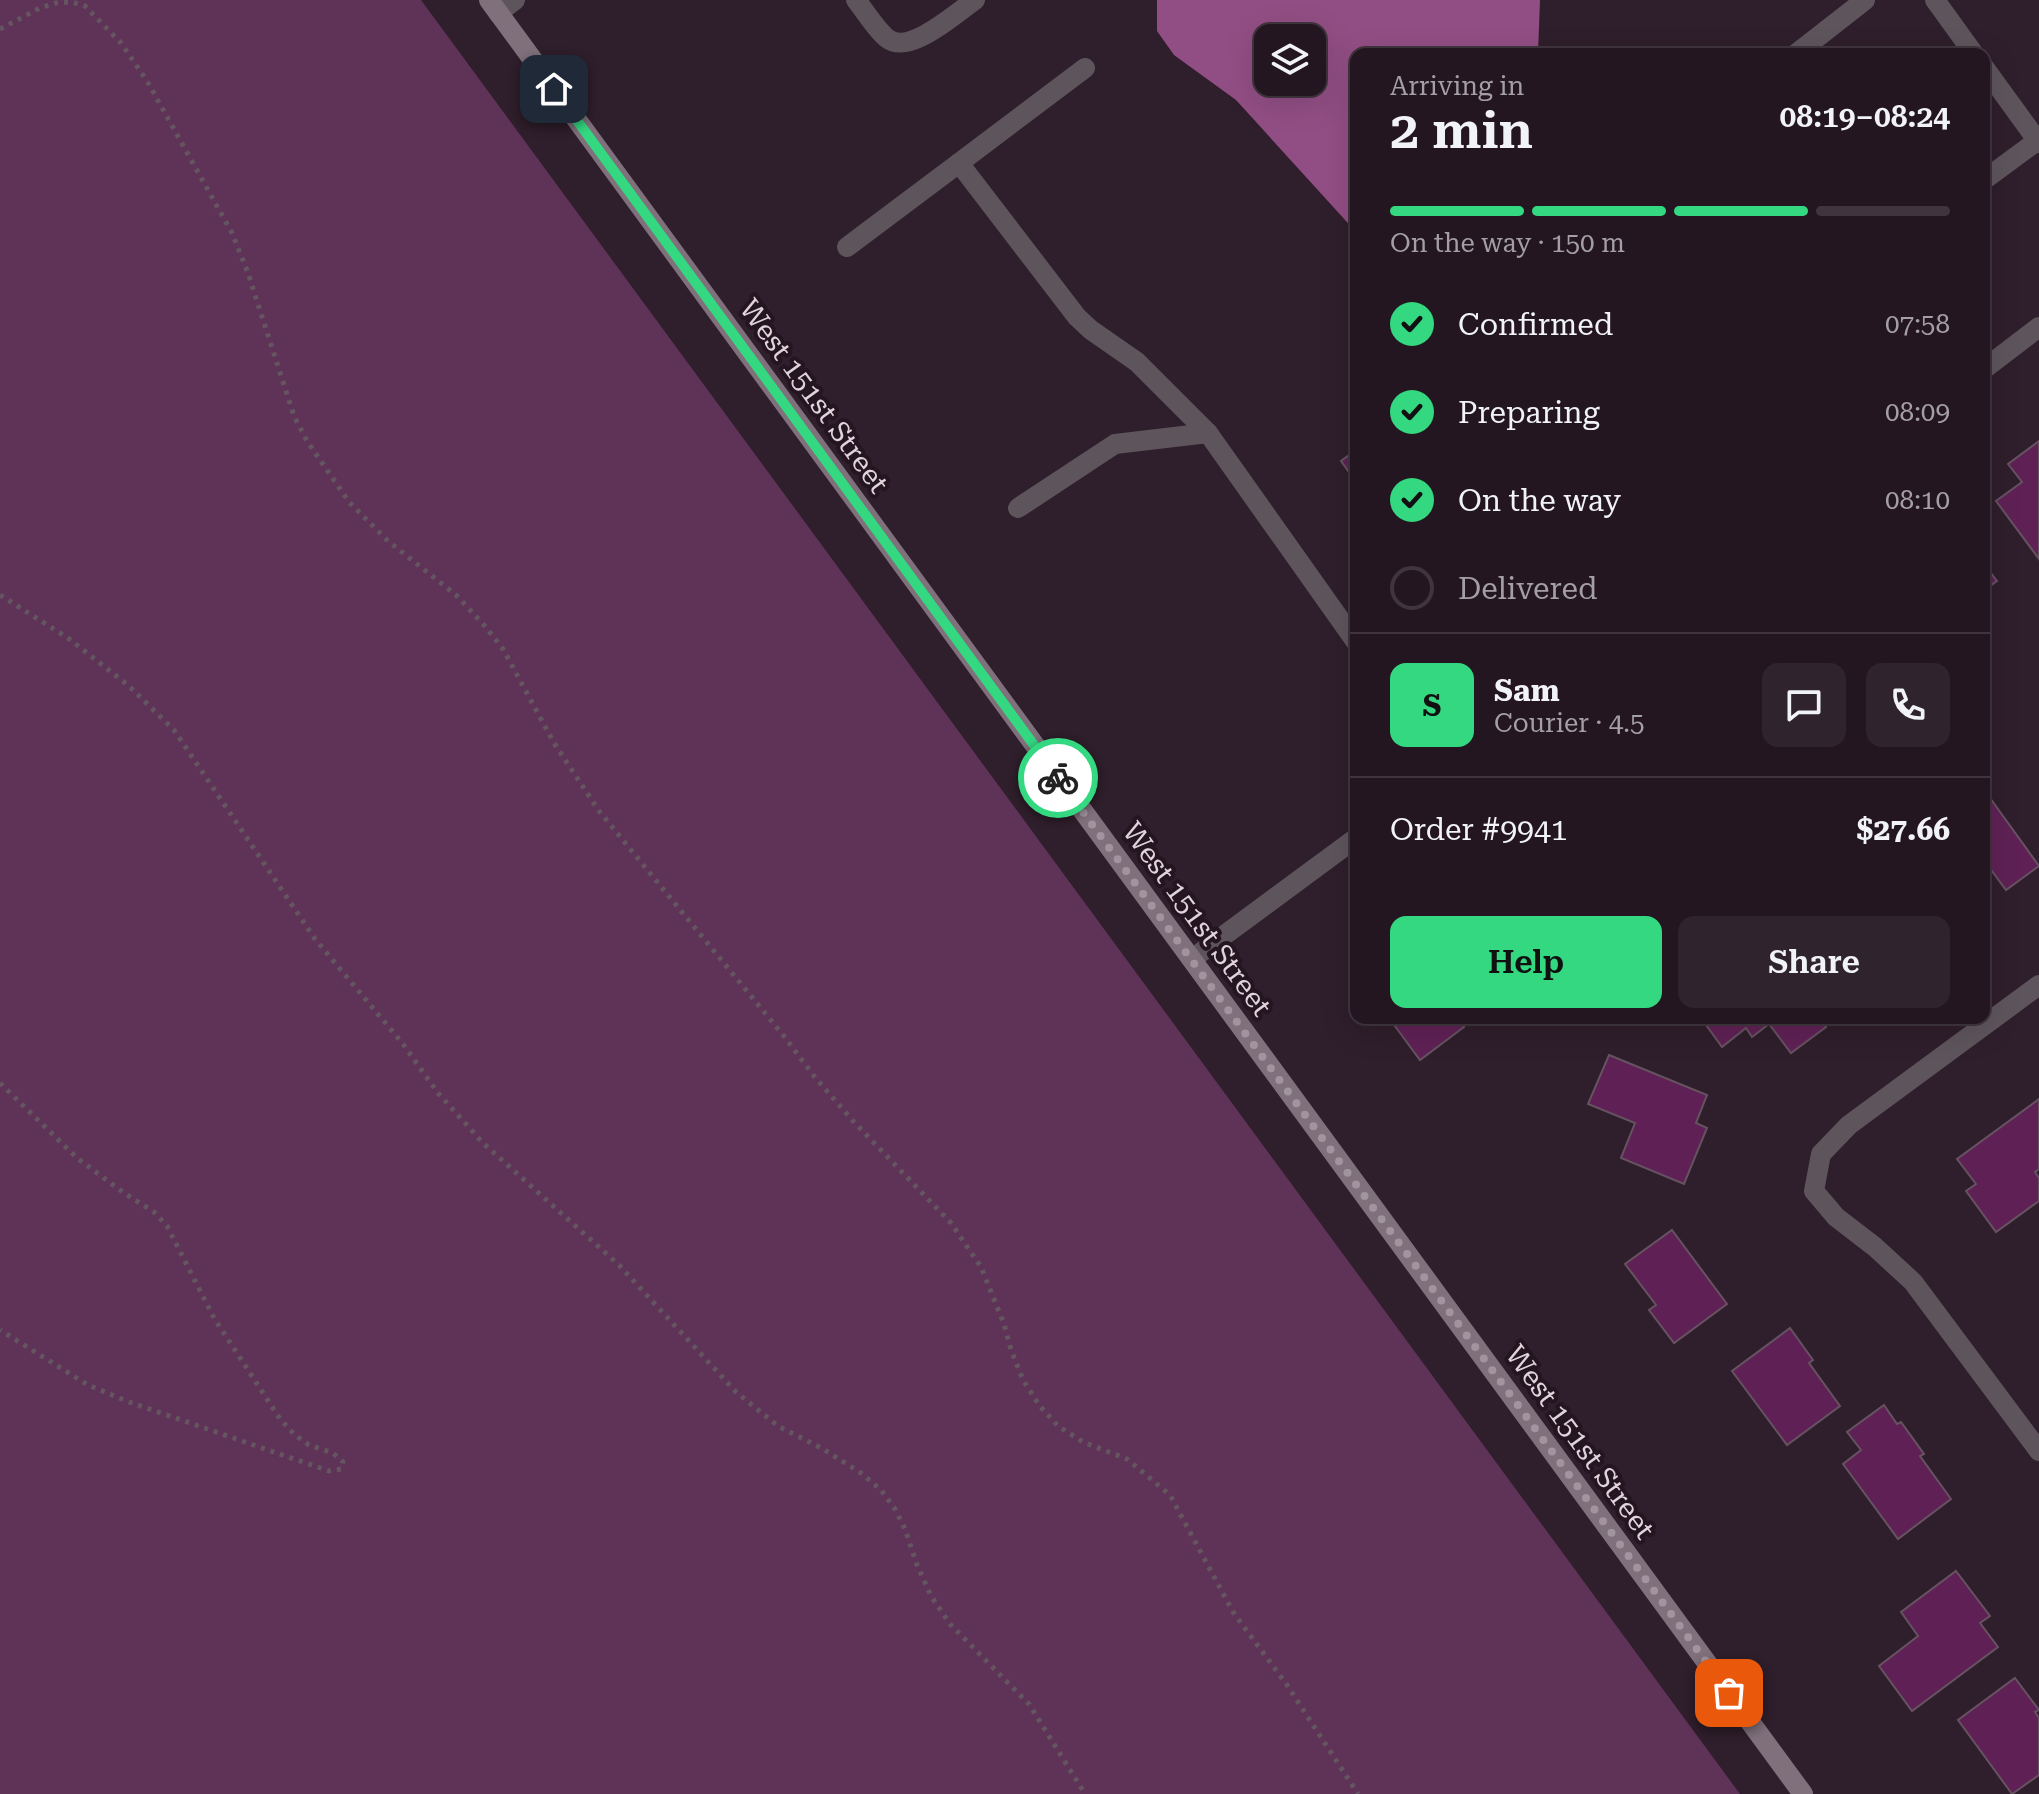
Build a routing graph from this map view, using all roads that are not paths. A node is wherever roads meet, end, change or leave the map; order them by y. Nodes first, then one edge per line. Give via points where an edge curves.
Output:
1 (515, 0) edge
2 (856, 0) edge
3 (975, 0) edge
4 (1865, 0) edge
5 (1935, 0) edge
6 (493, 6) edge
7 (1804, 48) edge
8 (1970, 48) edge
9 (1085, 68) dead end
10 (1990, 75) edge
11 (2038, 142) edge
12 (959, 163) junction
13 (1990, 176) edge
14 (847, 247) dead end
15 (2039, 327) edge
16 (1990, 364) edge
17 (1208, 433) junction
18 (1018, 508) dead end
19 (1350, 634) edge
20 (1350, 842) edge
21 (1192, 959) junction
22 (2039, 985) edge
23 (1990, 1021) edge
24 (1986, 1024) edge
25 (2039, 1451) edge
26 (1803, 1794) edge

1 - 6 street
2 - 3 street via 888,39 903,44 919,39
4 - 7 street
5 - 8 street
6 - 21 street, West 151st Street
9 - 12 street
10 - 11 street
11 - 13 street
12 - 14 street
12 - 17 street via 1077,317 1137,362
15 - 16 street
17 - 18 street via 1115,444
17 - 19 street
20 - 21 street
21 - 26 street, West 151st Street
22 - 23 street
24 - 25 street via 1849,1125 1821,1154 1814,1191 1836,1217 1913,1282

